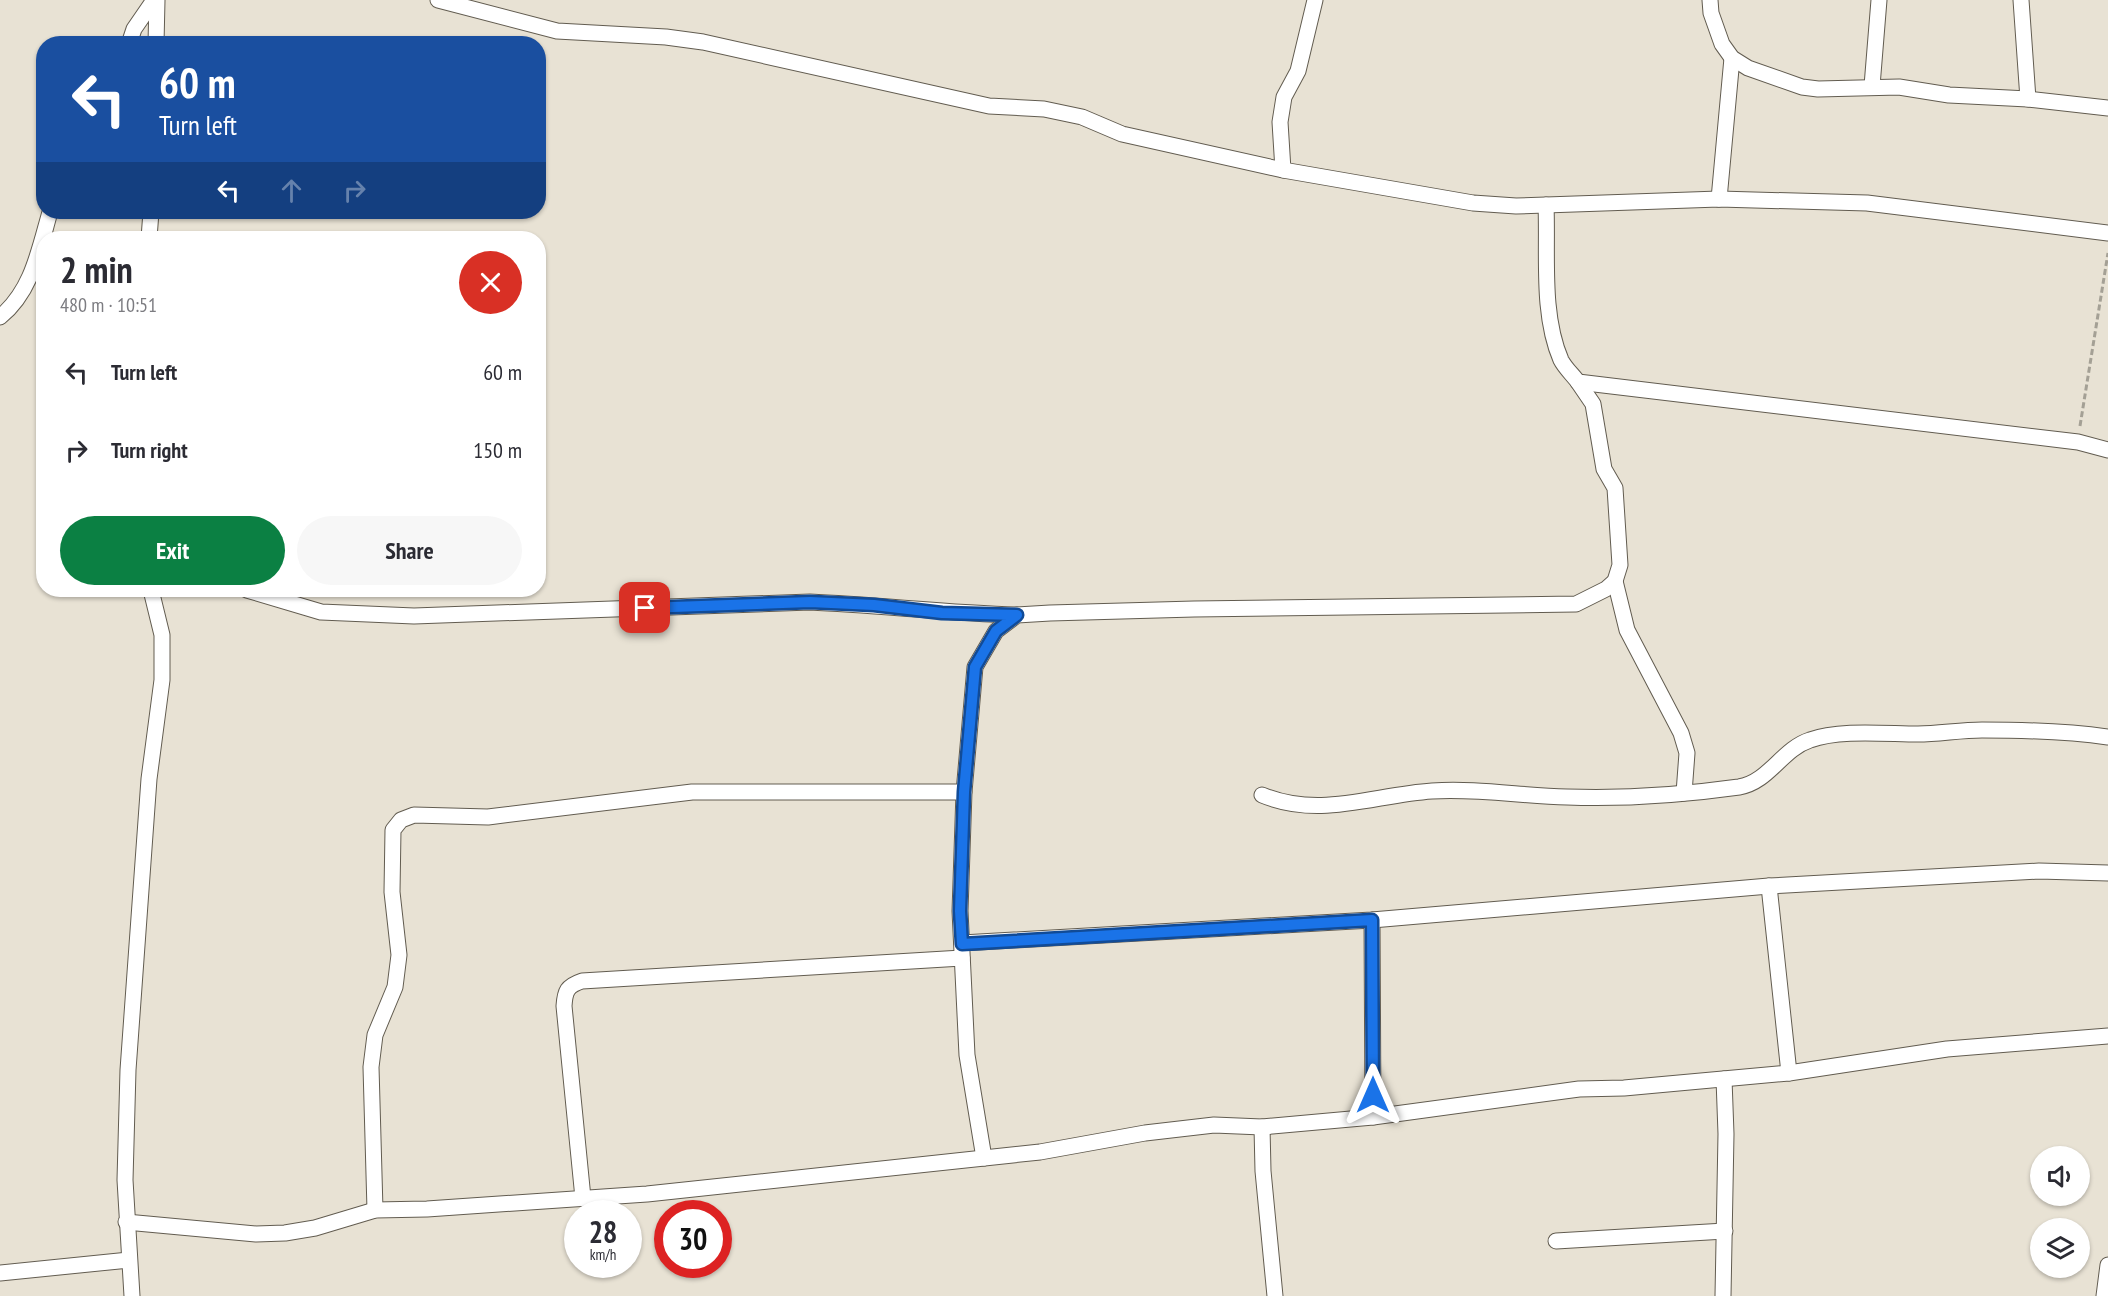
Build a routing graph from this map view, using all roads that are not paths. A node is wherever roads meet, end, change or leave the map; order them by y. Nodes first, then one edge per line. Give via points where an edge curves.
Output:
1 (155, 0) edge
2 (438, 0) edge
3 (1315, 0) edge
4 (1710, 0) edge
5 (1879, 0) edge
6 (2021, 0) edge
7 (132, 36) edge
8 (156, 36) edge
9 (1732, 58) junction
10 (1872, 86) junction
11 (2028, 99) junction
12 (2108, 108) edge
13 (1283, 170) junction
14 (1719, 199) junction
15 (1546, 205) junction
16 (2108, 233) edge
17 (36, 255) edge
18 (0, 318) edge
19 (1578, 382) junction
20 (2108, 450) edge
21 (1615, 581) junction
22 (153, 597) edge
23 (271, 597) edge
24 (1017, 615) junction
25 (2108, 737) edge
26 (964, 792) junction
27 (1684, 793) junction
28 (1262, 795) dead end
29 (2108, 873) edge
30 (1769, 886) junction
31 (1372, 920) junction
32 (962, 951) junction
33 (2108, 1036) edge
34 (1789, 1073) junction
35 (1724, 1079) junction
36 (1373, 1117) junction
37 (1262, 1127) junction
38 (984, 1158) junction
39 (584, 1198) junction
40 (375, 1210) junction
41 (126, 1222) junction
42 (1725, 1231) junction
43 (1556, 1241) dead end
44 (129, 1260) junction
45 (2108, 1265) edge
46 (0, 1273) edge
47 (132, 1296) edge
48 (1275, 1296) edge
49 (1723, 1296) edge
50 (2104, 1296) edge

1 - 7 street
1 - 8 street
2 - 13 street via 557,32 703,42 989,106 1044,108 1082,117 1122,134
3 - 13 street via 1298,71 1284,97 1280,122
4 - 9 street via 1722,44
5 - 10 street
6 - 11 street
9 - 10 street via 1748,68 1802,87
9 - 14 street
10 - 11 street
11 - 12 street
13 - 15 street via 1473,203
14 - 15 street
14 - 16 street via 1867,203
15 - 19 street via 1549,303 1555,341 1562,363
17 - 18 street via 25,289
19 - 20 street via 2078,442
19 - 21 street via 1593,404 1604,469 1617,495 1620,565
21 - 24 street via 1576,604
21 - 27 street via 1627,630 1688,753
22 - 41 street via 162,635 162,680 149,779 129,1058
23 - 24 street via 321,612 414,616 810,602
24 - 26 street via 996,631 975,667
25 - 27 street via 1981,730 1810,739 1760,779 1743,786
26 - 32 street
26 - 40 street via 692,792 488,817 414,815 401,820 393,830 399,955 394,987 375,1035 371,1067
27 - 28 street via 1567,797 1480,789 1430,791 1343,806 1284,804
29 - 30 street via 2039,871
30 - 31 street
30 - 34 street
31 - 32 street
31 - 36 street
32 - 38 street via 967,1055
32 - 39 street via 571,984 565,991 564,1006
33 - 34 street via 1947,1049
34 - 35 street
35 - 36 street via 1624,1089 1580,1089
35 - 42 street
36 - 37 street
37 - 38 street via 1214,1125
37 - 48 street
38 - 39 street
39 - 40 street
40 - 41 street via 285,1233
41 - 44 street
42 - 43 street
42 - 49 street
44 - 46 street
44 - 47 street
45 - 50 street

